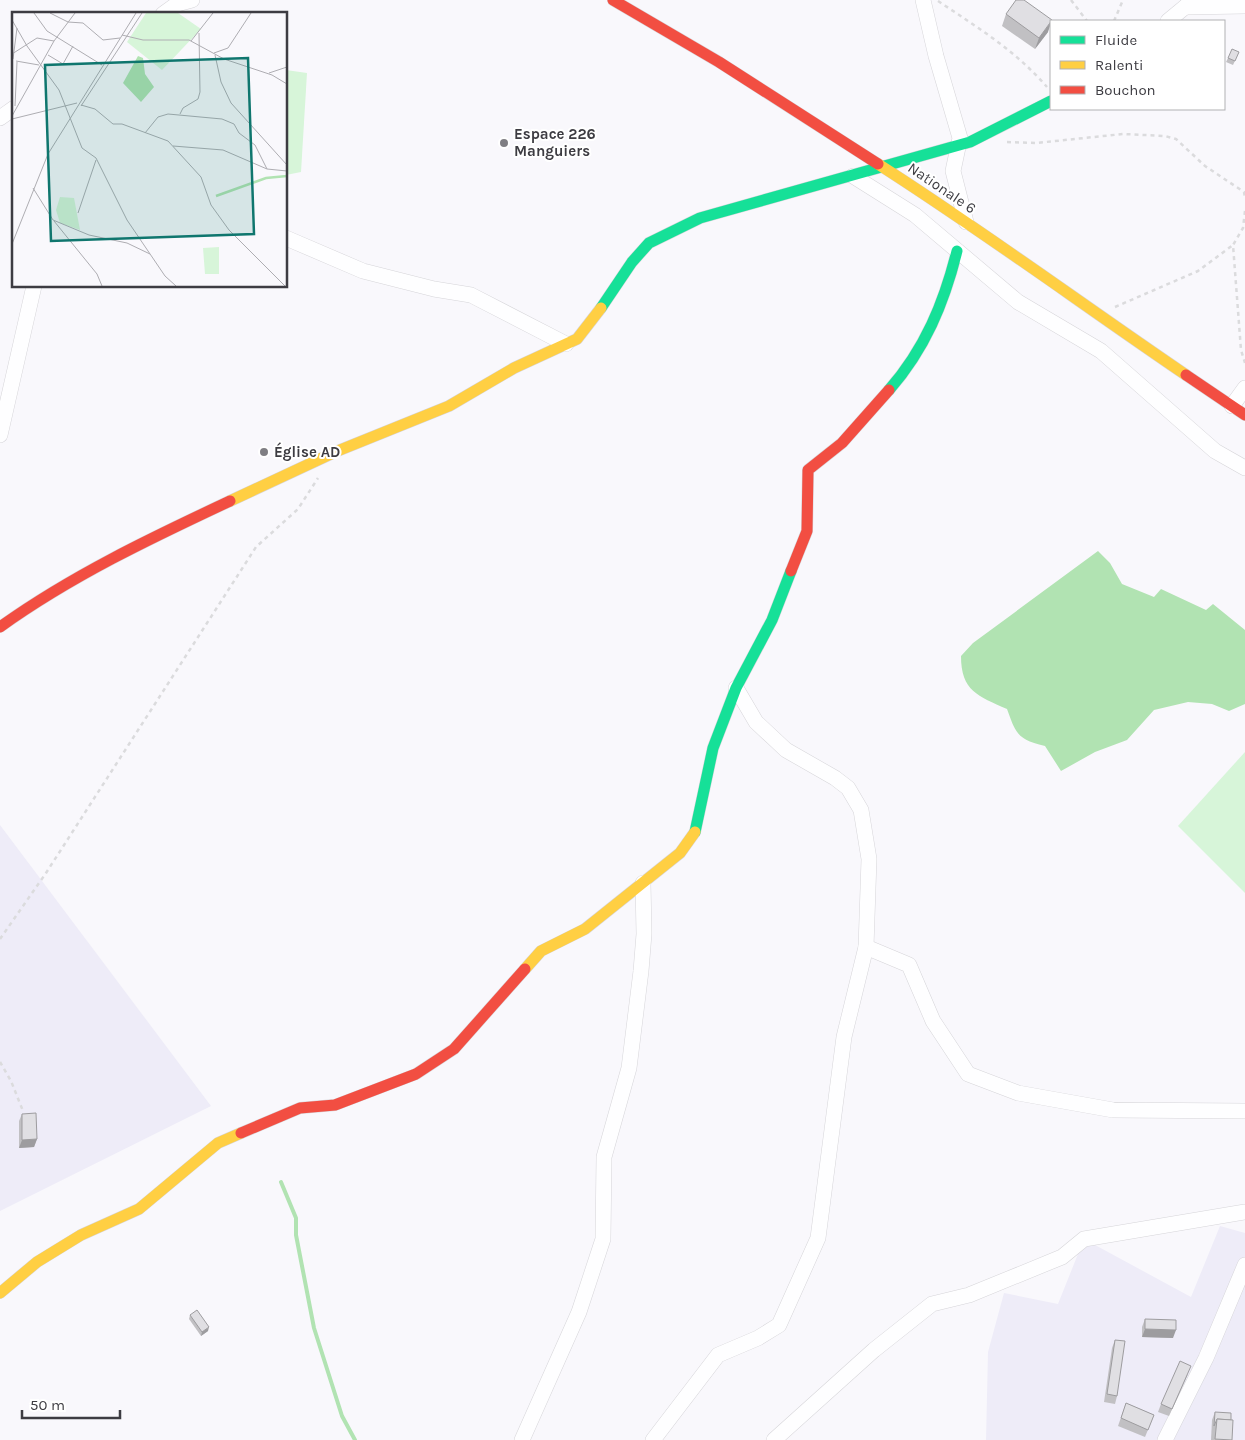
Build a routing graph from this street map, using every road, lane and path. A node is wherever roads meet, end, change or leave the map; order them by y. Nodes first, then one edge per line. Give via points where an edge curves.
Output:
1 (192, 0) edge
2 (614, 0) edge
3 (924, 0) edge
4 (936, 0) edge
5 (1071, 0) edge
6 (1123, 0) edge
7 (1190, 3) edge
8 (1245, 6) edge
9 (166, 12) edge
10 (1086, 20) edge
11 (1114, 20) edge
12 (1169, 20) edge
13 (1050, 91) edge
14 (1050, 101) edge
15 (12, 109) edge
16 (0, 118) edge
17 (1005, 142) dead end
18 (960, 145) junction
19 (884, 167) junction
20 (853, 176) junction
21 (1245, 198) edge
22 (1245, 211) edge
23 (966, 222) junction
24 (288, 239) edge
25 (1233, 245) junction
26 (957, 251) junction
27 (34, 288) edge
28 (1097, 315) junction
29 (566, 344) junction
30 (1245, 363) edge
31 (1245, 388) edge
32 (1232, 406) junction
33 (1245, 415) edge
34 (0, 435) edge
35 (1245, 468) edge
36 (319, 476) dead end
37 (0, 627) edge
38 (736, 688) junction
39 (643, 883) junction
40 (0, 939) edge
41 (866, 947) junction
42 (0, 1062) edge
43 (23, 1111) dead end
44 (1245, 1111) edge
45 (1245, 1212) edge
46 (1245, 1265) edge
47 (0, 1293) edge
48 (522, 1440) edge
49 (654, 1440) edge
50 (774, 1440) edge
51 (1165, 1440) edge

1 - 9 street via 177,4
2 - 19 street, Nationale 6 via 719,62
3 - 18 street
4 - 13 path via 1004,46 1029,66
5 - 10 path
6 - 11 path
7 - 8 street
7 - 12 street
14 - 18 street
15 - 16 street
17 - 21 path via 1036,143 1124,134 1165,136 1176,139 1205,166 1244,192
18 - 19 street
18 - 23 street via 953,171
19 - 20 street
19 - 23 street, Nationale 6
20 - 26 street via 915,215
20 - 29 street via 700,218 650,243 632,262 591,324 577,339
22 - 25 path via 1243,228
23 - 28 street, Nationale 6
24 - 29 street via 363,271 471,295
25 - 28 path via 1198,272
25 - 30 path via 1241,350
26 - 35 street via 1018,302 1101,350 1214,451
26 - 38 street via 947,292 922,345 896,382 842,443 808,470 807,531 772,620
27 - 34 street
28 - 32 street, Nationale 6
29 - 37 street via 514,368 449,406 335,452 132,547
31 - 32 street
32 - 33 street, Nationale 6
36 - 40 path via 298,509 256,547
38 - 39 street via 713,748 697,829 680,853
38 - 41 street via 756,722 786,750 848,788 861,810 869,859
39 - 47 street via 585,929 541,951 454,1049 416,1074 335,1105 300,1108 218,1143 139,1209 37,1262
39 - 48 street via 644,934 629,1068 604,1157 603,1239 579,1312
41 - 44 street via 909,966 933,1021 968,1074 1018,1093 1113,1110
41 - 49 street via 844,1037 818,1238 779,1325 718,1355
42 - 43 path via 12,1081
45 - 50 street via 1084,1239 1062,1257 969,1295 932,1304 874,1350
46 - 51 street via 1206,1358

